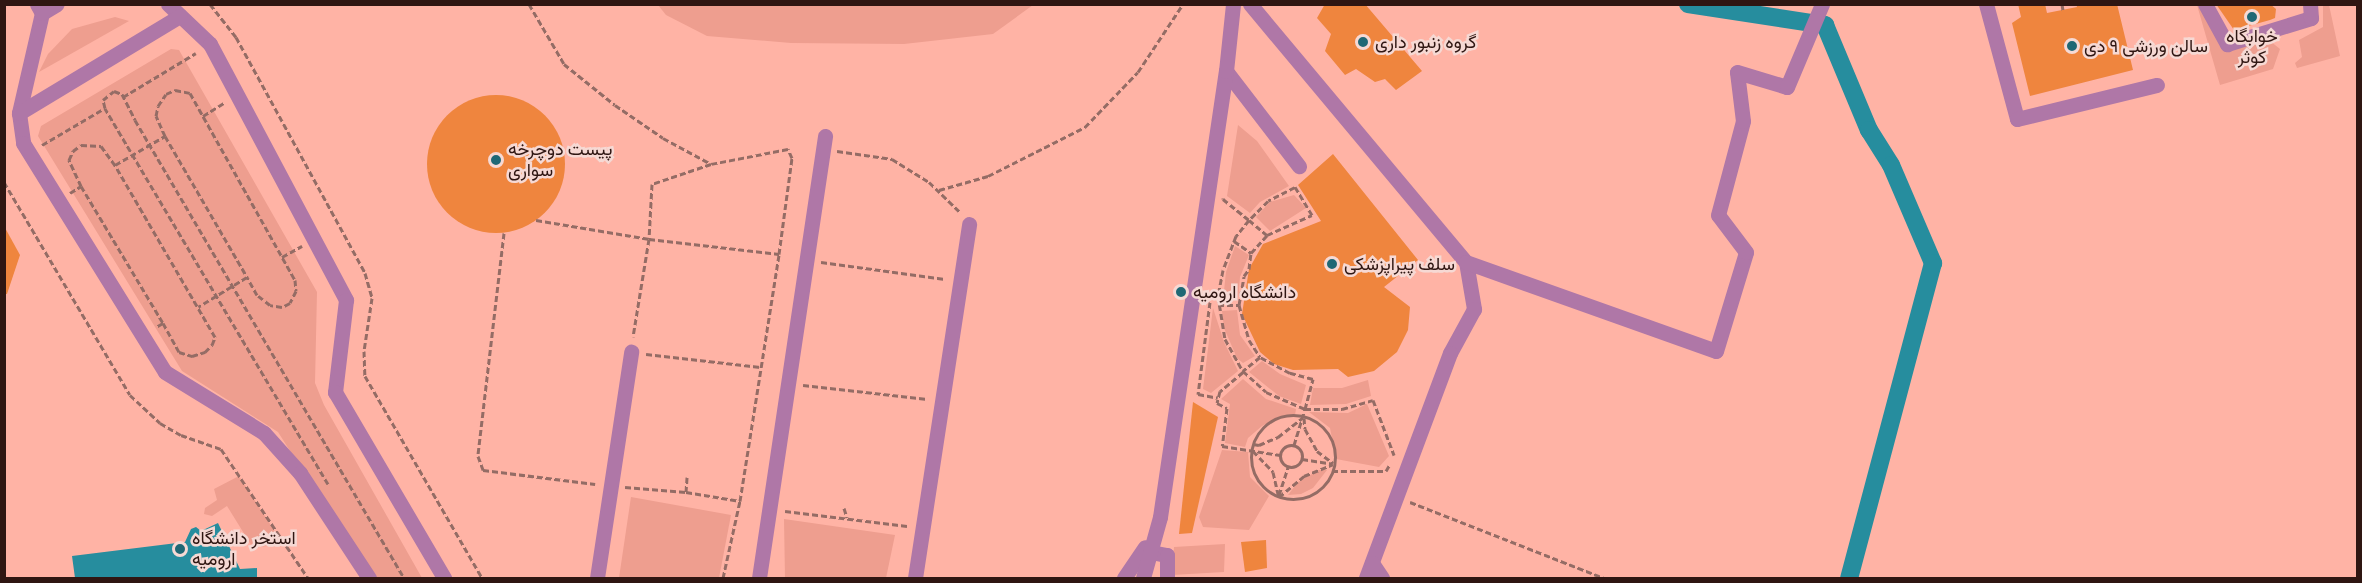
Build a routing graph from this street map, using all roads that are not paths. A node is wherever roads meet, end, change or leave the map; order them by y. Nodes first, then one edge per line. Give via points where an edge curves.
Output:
1 (57, 4) edge
2 (168, 4) edge
3 (1233, 4) edge
4 (1250, 4) edge
5 (1986, 4) edge
6 (2205, 4) edge
7 (2310, 4) edge
8 (40, 9) edge
9 (1820, 9) edge
10 (180, 16) junction
11 (1226, 71) junction
12 (2157, 85) dead end
13 (19, 113) junction
14 (825, 136) dead end
15 (1299, 165) dead end
16 (969, 224) road end
17 (1466, 262) junction
18 (631, 352) road end
19 (1160, 517) junction
20 (1151, 552) junction
21 (1372, 563) junction
22 (369, 579) edge
23 (444, 579) edge
24 (597, 579) edge
25 (759, 579) edge
26 (915, 579) edge
27 (1124, 579) edge
28 (1143, 579) edge
29 (1167, 579) edge
30 (1366, 579) edge
31 (1382, 579) edge

1 - 8 street
2 - 10 street
3 - 11 street
4 - 17 street
5 - 12 street via 2017,119
6 - 7 street via 2227,44 2311,18
8 - 13 street
9 - 17 street via 1787,87 1737,72 1743,121 1718,215 1746,252 1716,351
10 - 13 street
10 - 23 street via 210,44 346,300 335,392
11 - 15 street
11 - 19 street
13 - 22 street via 23,143 165,372 264,434 300,473
14 - 25 street
16 - 26 street
17 - 21 street via 1474,309 1450,353
18 - 24 street
19 - 20 street
19 - 27 street via 1140,558
20 - 28 street
20 - 29 street via 1167,555
21 - 30 street
21 - 31 street

